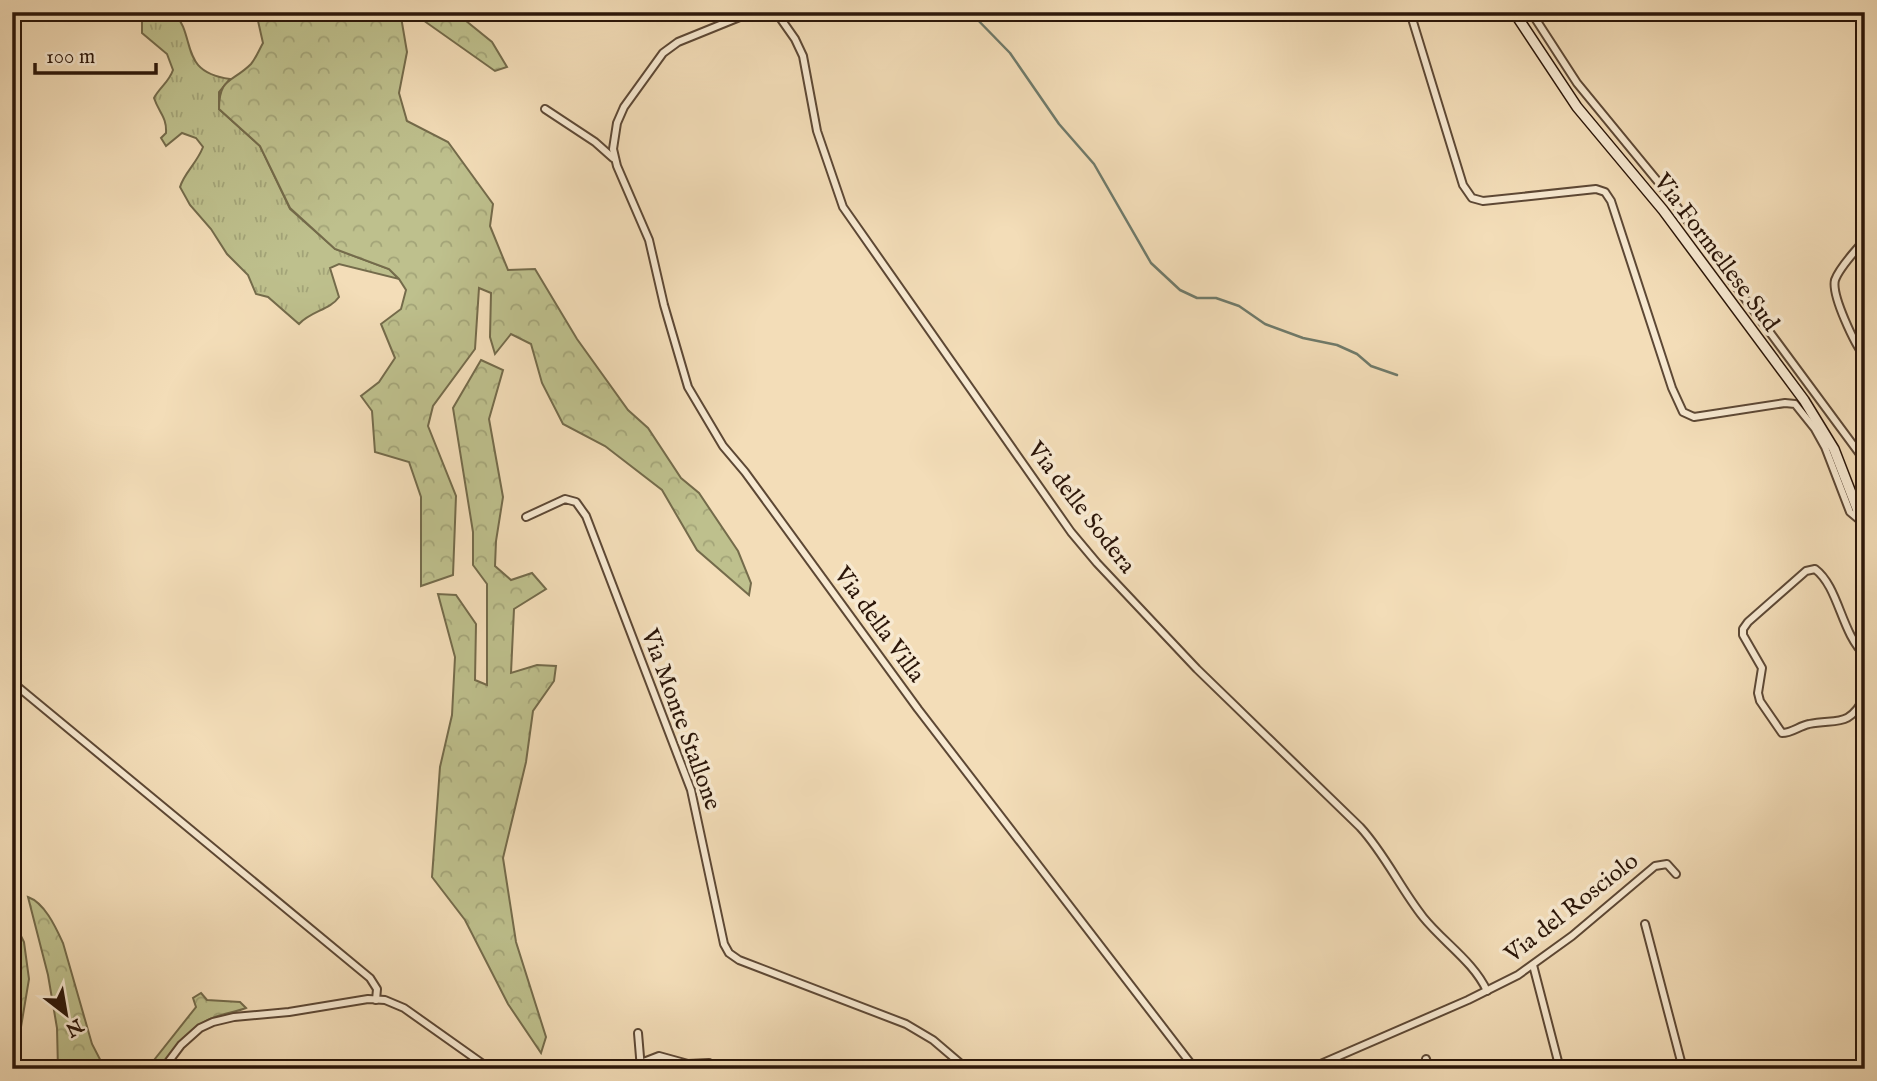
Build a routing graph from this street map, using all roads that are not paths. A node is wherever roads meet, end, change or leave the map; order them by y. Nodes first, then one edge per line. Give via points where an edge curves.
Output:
1 (751, 12) edge
2 (776, 12) edge
3 (1410, 12) edge
4 (1514, 12) edge
5 (1531, 12) edge
6 (1865, 77) edge
7 (1865, 93) edge
8 (545, 109) dead end
9 (614, 159) junction
10 (1865, 239) edge
11 (1865, 357) edge
12 (1865, 461) edge
13 (526, 517) dead end
14 (1864, 525) edge
15 (1865, 655) edge
16 (12, 682) edge
17 (1865, 696) edge
18 (1676, 874) dead end
19 (1645, 924) dead end
20 (1533, 965) junction
21 (1487, 991) junction
22 (376, 1000) junction
23 (638, 1033) dead end
24 (1426, 1059) dead end
25 (709, 1063) dead end
26 (641, 1066) edge
27 (163, 1069) edge
28 (490, 1069) edge
29 (967, 1069) edge
30 (1195, 1069) edge
31 (1309, 1069) edge
32 (1429, 1069) edge
33 (1560, 1069) edge
34 (1683, 1069) edge

1 - 9 street, Via della Villa via 678,42 663,53 620,114
2 - 21 street, Via delle Sodera via 803,56 817,131 843,207 1071,532 1198,669 1365,832 1421,915 1477,974
3 - 14 street via 1468,194 1485,201 1596,189 1605,192 1683,412 1694,417 1797,405 1825,447 1850,512
4 - 14 street, Via Formellese Sud via 1577,107 1667,215 1804,400 1836,454
5 - 12 street via 1577,83 1664,189
6 - 7 street
8 - 9 street, Via della Villa
9 - 30 street, Via della Villa via 649,240 688,387 723,446
10 - 11 street via 1834,286 1853,339
13 - 29 street, Via Monte Stallone via 565,499 578,504 586,516 691,790 729,953 906,1024
15 - 17 street via 1851,639 1836,602 1815,569 1806,571 1742,629 1762,668 1760,701 1782,733 1840,721 1854,712
16 - 22 street via 370,978 377,989
18 - 20 street, Via del Rosciolo via 1667,864 1655,866
19 - 34 street
20 - 21 street, Via del Rosciolo
20 - 33 street
21 - 31 street, Via del Rosciolo
22 - 27 street via 213,1022 181,1045
22 - 28 street via 404,1007
23 - 26 street
24 - 32 street
25 - 26 street via 688,1064 657,1056

